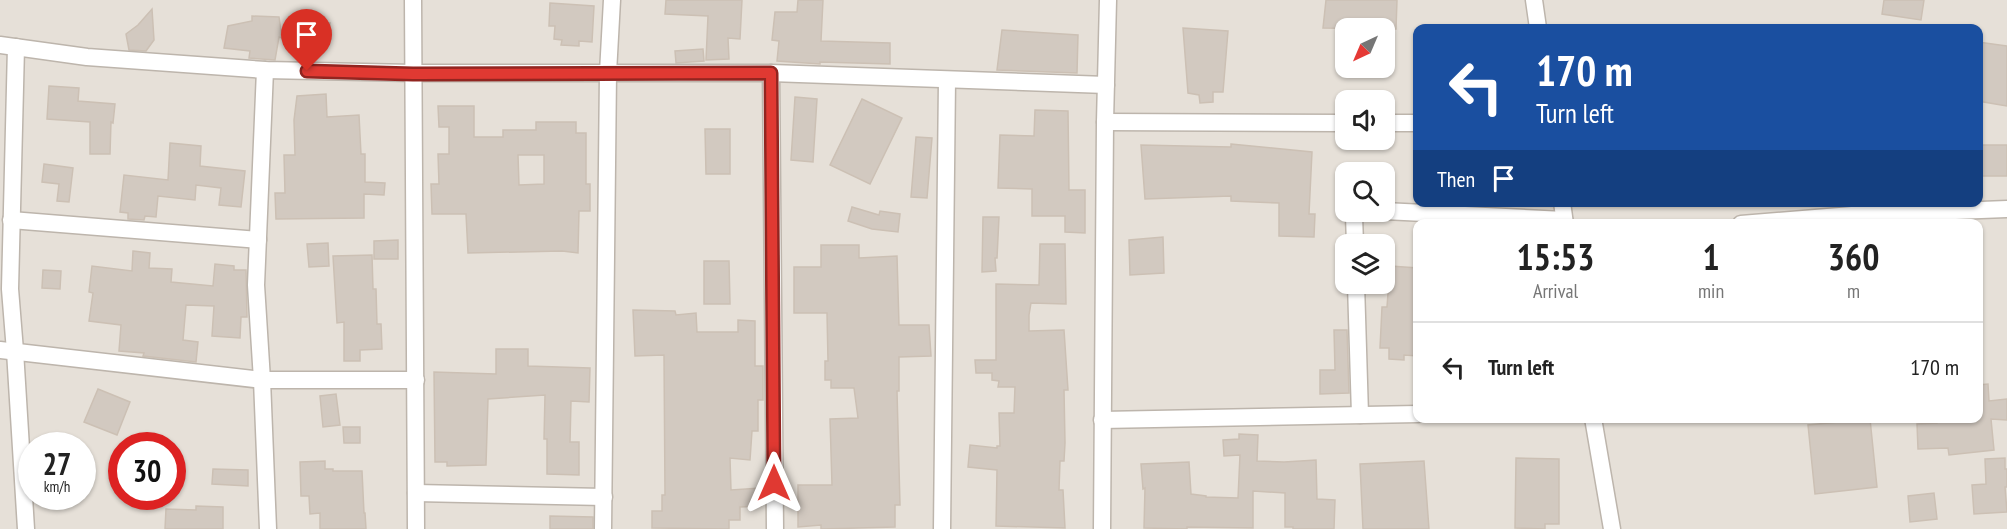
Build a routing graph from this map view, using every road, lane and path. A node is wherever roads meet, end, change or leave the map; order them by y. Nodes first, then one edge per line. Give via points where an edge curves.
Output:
1 (413, 0) edge
2 (612, 0) edge
3 (1108, 0) edge
4 (1534, 0) edge
5 (1537, 24) edge
6 (8, 46) edge
7 (265, 70) junction
8 (609, 73) junction
9 (771, 73) junction
10 (413, 74) junction
11 (947, 80) junction
12 (1106, 85) junction
13 (1105, 122) junction
14 (1335, 123) edge
15 (1395, 123) edge
16 (1413, 123) edge
17 (2007, 209) edge
18 (1395, 212) edge
19 (1528, 219) edge
20 (1803, 219) edge
21 (11, 220) junction
22 (258, 240) junction
23 (1356, 294) edge
24 (8, 351) edge
25 (262, 380) junction
26 (416, 380) junction
27 (1413, 414) edge
28 (1360, 415) junction
29 (1102, 420) junction
30 (1594, 423) edge
31 (416, 493) junction
32 (604, 497) junction
33 (26, 529) edge
34 (268, 529) edge
35 (416, 529) edge
36 (603, 529) edge
37 (775, 529) edge
38 (942, 529) edge
39 (1102, 529) edge
40 (1612, 529) edge

1 - 10 street
2 - 8 street
3 - 12 street
4 - 5 street
6 - 7 street via 87,57
6 - 21 street
7 - 10 street
7 - 22 street
8 - 9 street
8 - 10 street
8 - 32 street
9 - 11 street
9 - 37 street
10 - 26 street
11 - 12 street
11 - 38 street
12 - 13 street
13 - 14 street
13 - 29 street
15 - 16 street
17 - 20 street
18 - 19 street
21 - 22 street
21 - 24 street
22 - 25 street via 256,285
23 - 28 street
24 - 25 street
24 - 33 street
25 - 26 street
25 - 34 street
26 - 31 street
27 - 28 street
28 - 29 street
29 - 39 street
30 - 40 street
31 - 32 street
31 - 35 street
32 - 36 street

